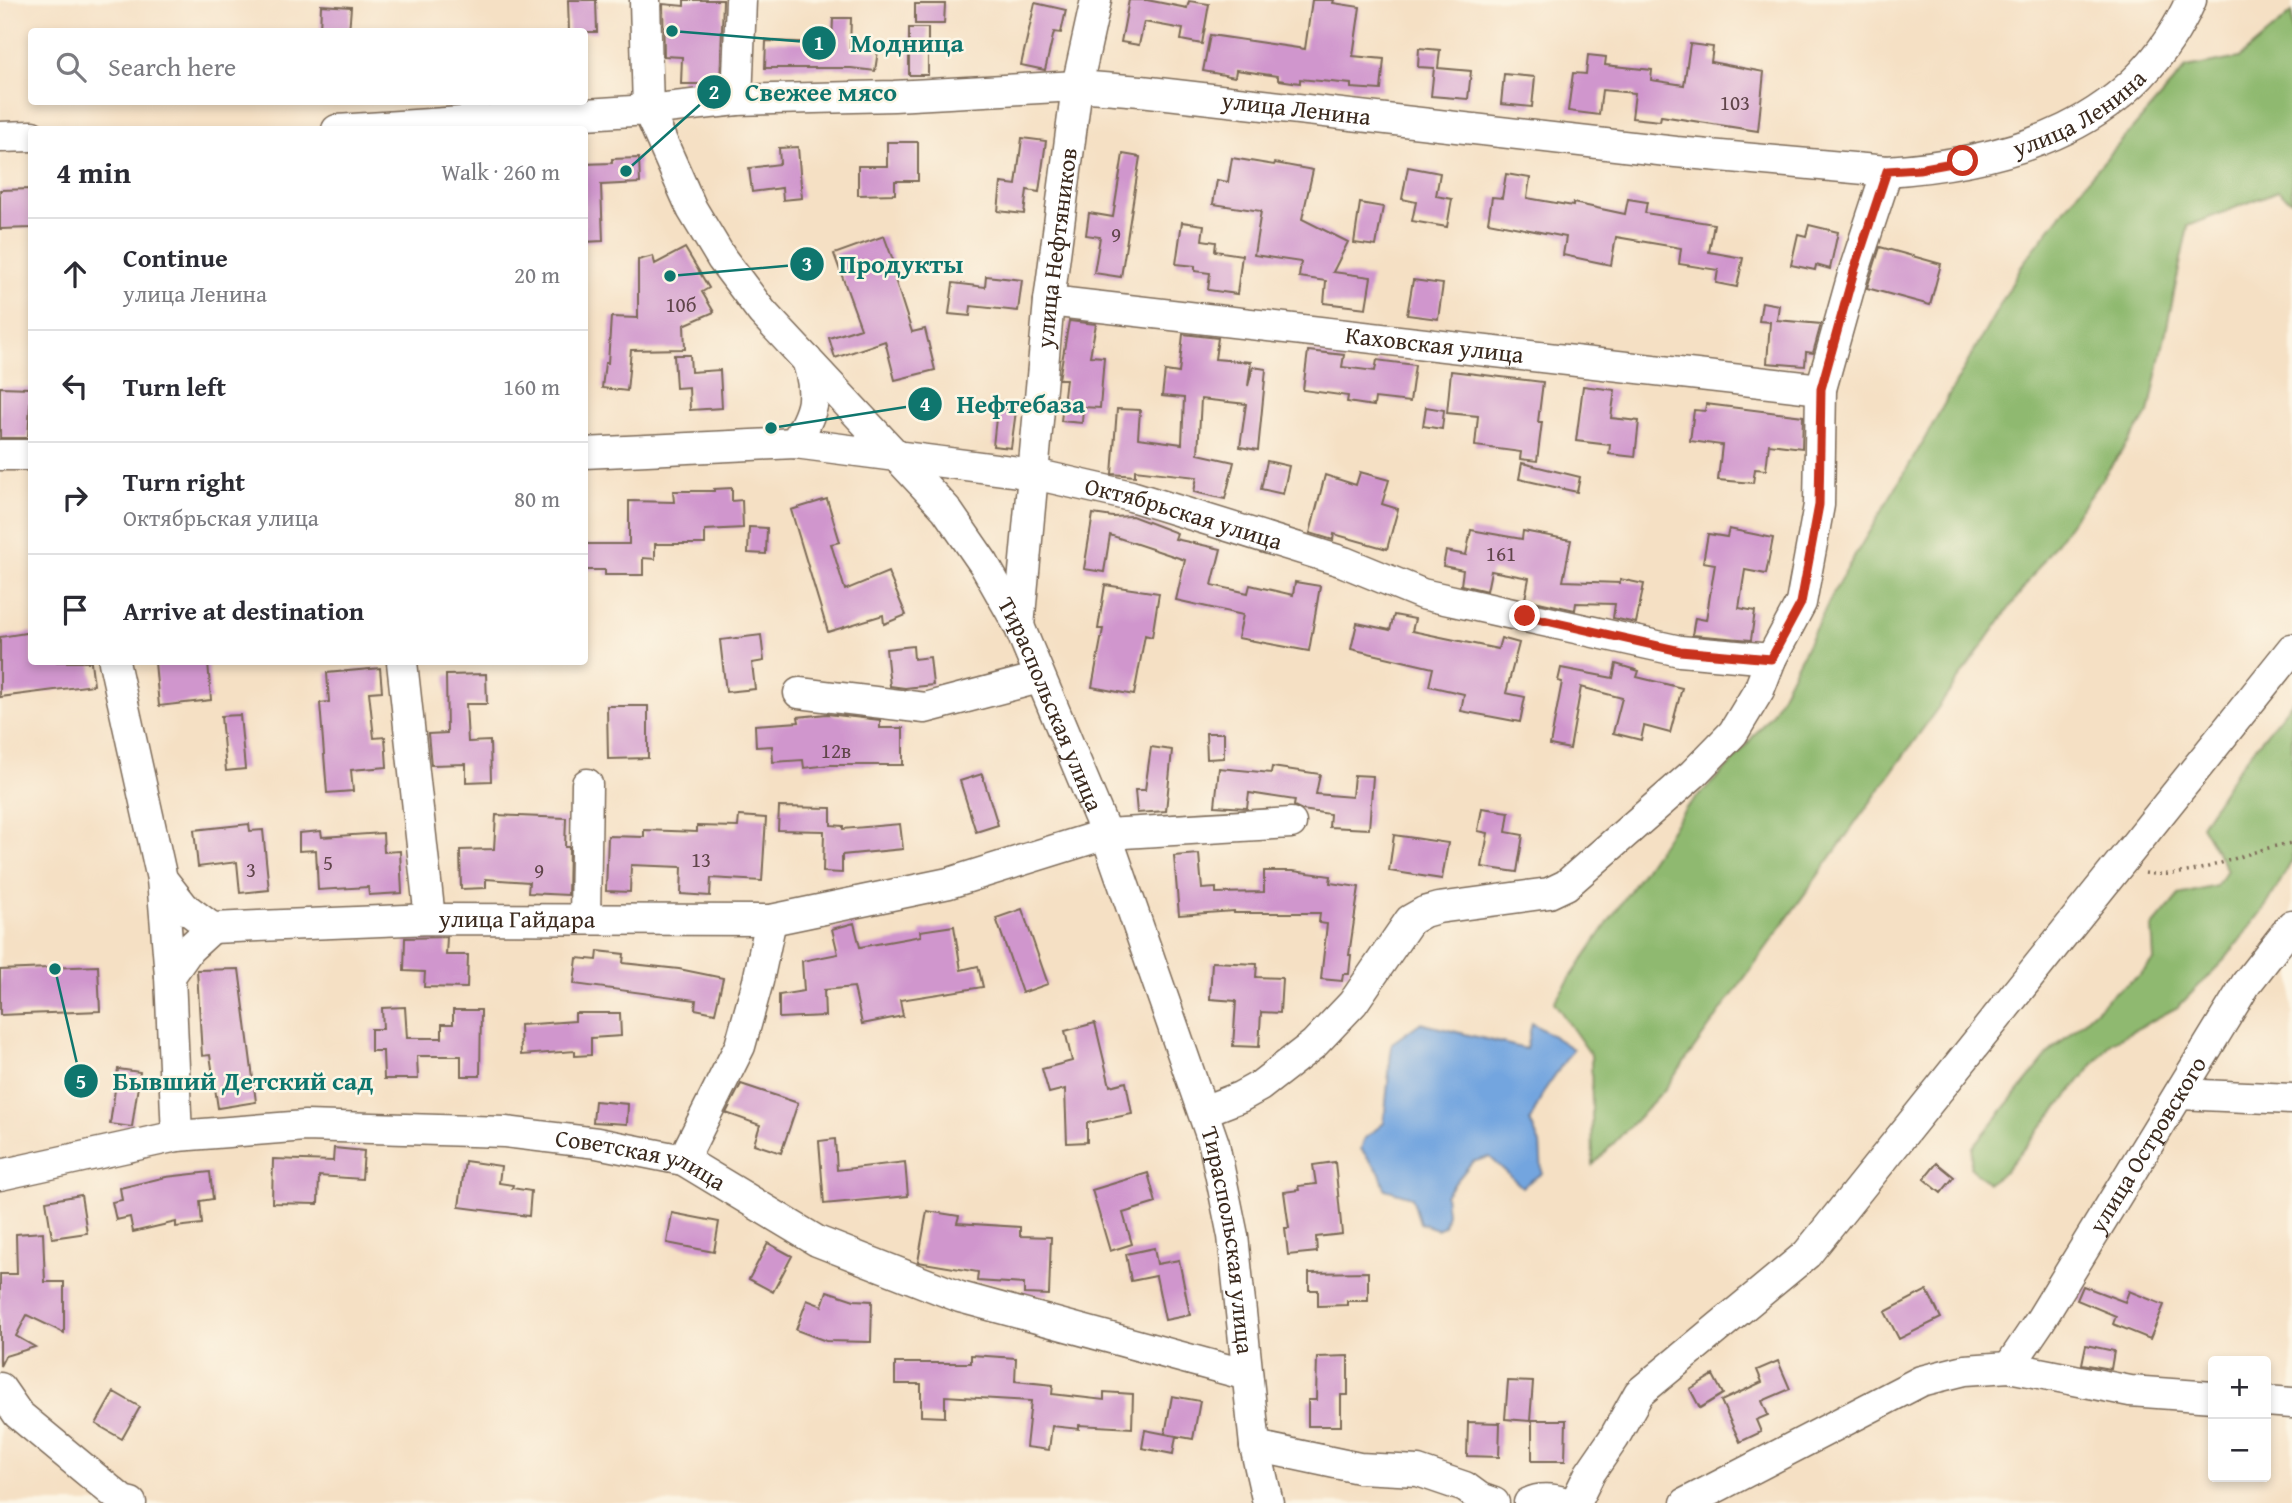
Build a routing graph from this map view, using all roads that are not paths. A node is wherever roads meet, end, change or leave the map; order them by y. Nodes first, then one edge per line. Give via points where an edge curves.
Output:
1 (645, 0) edge
2 (741, 0) edge
3 (1096, 0) edge
4 (2191, 0) edge
5 (1077, 86) junction
6 (737, 100) junction
7 (648, 110) junction
8 (399, 126) edge
9 (28, 136) edge
10 (0, 137) edge
11 (1887, 171) junction
12 (1049, 301) junction
13 (805, 356) junction
14 (1821, 389) junction
15 (796, 443) junction
16 (588, 453) edge
17 (28, 454) edge
18 (894, 454) junction
19 (0, 455) edge
20 (1034, 474) junction
21 (1019, 626) junction
22 (2292, 649) edge
23 (1771, 659) junction
24 (115, 665) edge
25 (402, 665) edge
26 (1039, 678) junction
27 (799, 693) dead end
28 (587, 784) dead end
29 (1291, 823) dead end
30 (1106, 834) junction
31 (162, 879) junction
32 (430, 919) junction
33 (584, 919) junction
34 (771, 920) junction
35 (2292, 925) edge
36 (212, 928) junction
37 (170, 976) junction
38 (2179, 1094) junction
39 (2292, 1099) edge
40 (1204, 1111) junction
41 (177, 1136) junction
42 (683, 1160) junction
43 (0, 1175) edge
44 (2009, 1367) junction
45 (1247, 1375) junction
46 (0, 1388) edge
47 (2208, 1397) edge
48 (2271, 1401) edge
49 (2292, 1403) edge
50 (1255, 1446) junction
51 (131, 1503) edge
52 (1268, 1503) edge
53 (1494, 1503) edge
54 (1529, 1503) edge
55 (1566, 1503) edge
56 (1575, 1503) edge
57 (1686, 1503) edge

1 - 7 street, Тираспольская улица
2 - 6 street
3 - 5 street, улица Нефтяников
4 - 11 street, улица Ленина via 2165,48 2141,76 2088,118 2011,152
5 - 6 street, улица Ленина
5 - 11 street, улица Ленина
5 - 12 street, улица Нефтяников
6 - 7 street, улица Ленина
7 - 8 street, улица Ленина
7 - 13 street, Тираспольская улица via 692,209 722,259 762,312
9 - 10 street
11 - 14 street
12 - 14 street, Каховская улица
12 - 20 street, улица Нефтяников
13 - 15 street via 814,382 814,403
13 - 18 street, Тираспольская улица
14 - 23 street via 1819,505 1801,603
15 - 16 street, Октябрьская улица
15 - 18 street, Октябрьская улица
17 - 19 street
18 - 20 street, Октябрьская улица
18 - 21 street, Тираспольская улица via 946,509
20 - 21 street, улица Нефтяников
20 - 23 street, Октябрьская улица via 1131,496 1344,562 1422,594 1680,651
21 - 26 street, Тираспольская улица
22 - 56 street via 1807,1254 1639,1393
23 - 40 street via 1733,733 1566,885 1549,893 1438,908 1410,920 1353,1003 1314,1044 1260,1086
24 - 31 street
25 - 32 street
26 - 27 street via 925,708
26 - 30 street, Тираспольская улица
28 - 33 street
29 - 30 street, улица Гайдара
30 - 34 street, улица Гайдара via 949,883
30 - 40 street, Тираспольская улица
31 - 36 street via 184,907
31 - 37 street
32 - 33 street, улица Гайдара
32 - 36 street, улица Гайдара
33 - 34 street, улица Гайдара
34 - 42 street via 740,1046
35 - 38 street, улица Островского via 2246,984
36 - 37 street
37 - 41 street
38 - 39 street
38 - 44 street, улица Островского
40 - 45 street, Тираспольская улица via 1233,1236
41 - 42 street, Советская улица via 305,1126 505,1132
41 - 43 street, Советская улица
42 - 45 street, Советская улица via 817,1241 960,1297
44 - 47 street via 2130,1391
44 - 57 street via 1965,1370 1921,1381
45 - 50 street, Тираспольская улица
46 - 51 street via 18,1414
48 - 49 street
50 - 52 street, Тираспольская улица
50 - 53 street via 1359,1468 1418,1471
54 - 55 street via 1536,1499

